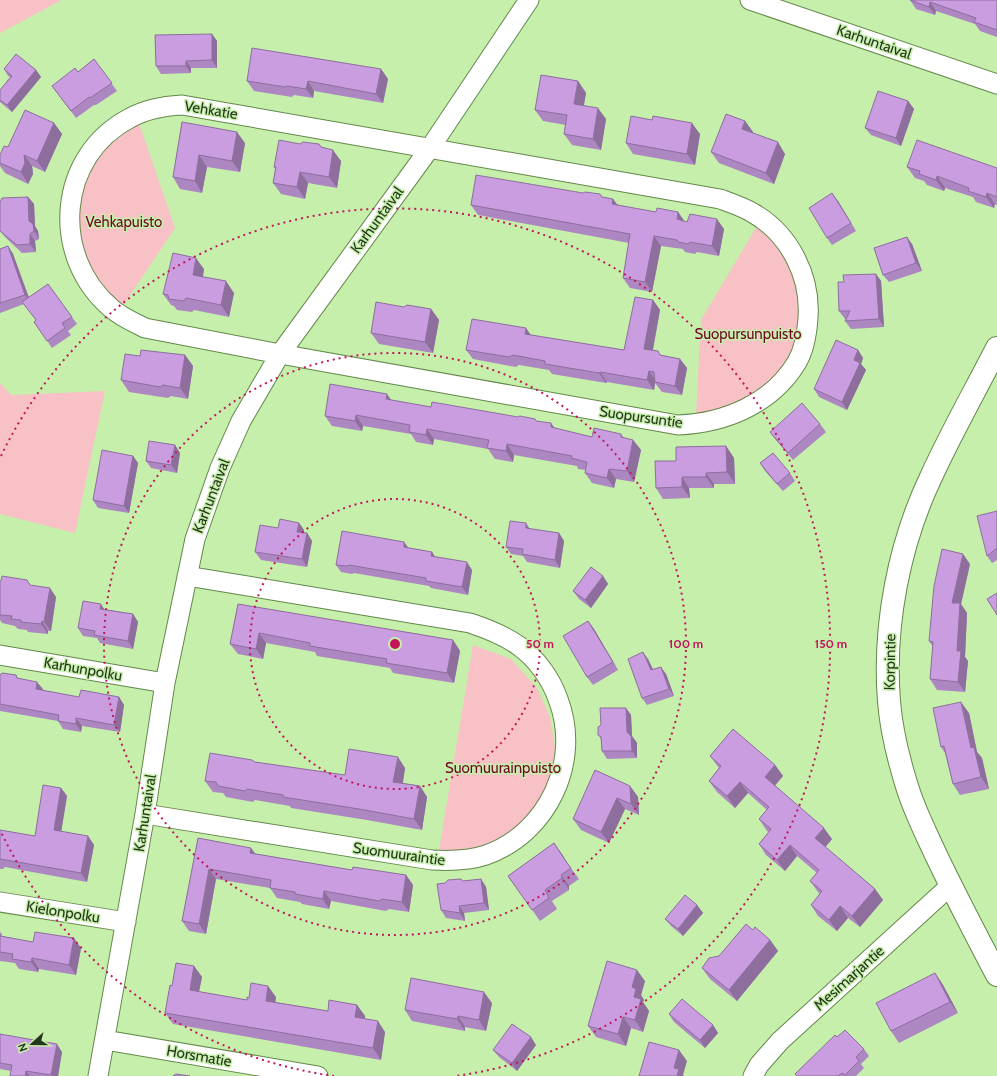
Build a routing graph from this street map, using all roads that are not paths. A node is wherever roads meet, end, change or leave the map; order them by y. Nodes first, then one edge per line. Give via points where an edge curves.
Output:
1 (529, 0) edge
2 (750, 0) edge
3 (997, 84) edge
4 (430, 148) junction
5 (997, 348) edge
6 (280, 354) junction
7 (187, 576) junction
8 (0, 655) edge
9 (165, 683) junction
10 (145, 814) junction
11 (950, 886) junction
12 (0, 902) edge
13 (126, 922) junction
14 (997, 975) edge
15 (105, 1040) junction
16 (98, 1076) edge
17 (318, 1076) edge
18 (753, 1076) edge

1 - 4 street, Karhuntaival
2 - 3 street, Karhuntaival
4 - 6 street, Karhuntaival
4 - 6 street, Vehkatie via 182,104 164,106 129,118 100,140 89,155 73,188 69,225 77,263 97,295 127,320 145,328
4 - 6 street, Suopursuntie via 720,199 754,214 782,238 801,271 809,308 804,345 797,362 775,390 752,406 734,415 697,424 678,425
5 - 11 street, Korpintie via 930,478 909,533 898,573 891,624 888,659 889,701 896,744 906,784 920,822
6 - 7 street, Karhuntaival via 241,421 220,468 195,539
7 - 9 street, Karhuntaival
7 - 10 street, Suomuuraintie via 488,628 520,647 546,674 562,707 566,726 565,762 553,797 531,826 502,848 468,859 432,860
8 - 9 street, Karhunpolku
9 - 10 street, Karhuntaival
10 - 13 street, Karhuntaival
11 - 14 street, Korpintie
11 - 18 street, Mesimarjantie via 780,1041
12 - 13 street, Kielonpolku
13 - 15 street, Karhuntaival
15 - 16 street, Karhuntaival
15 - 17 street, Horsmatie

